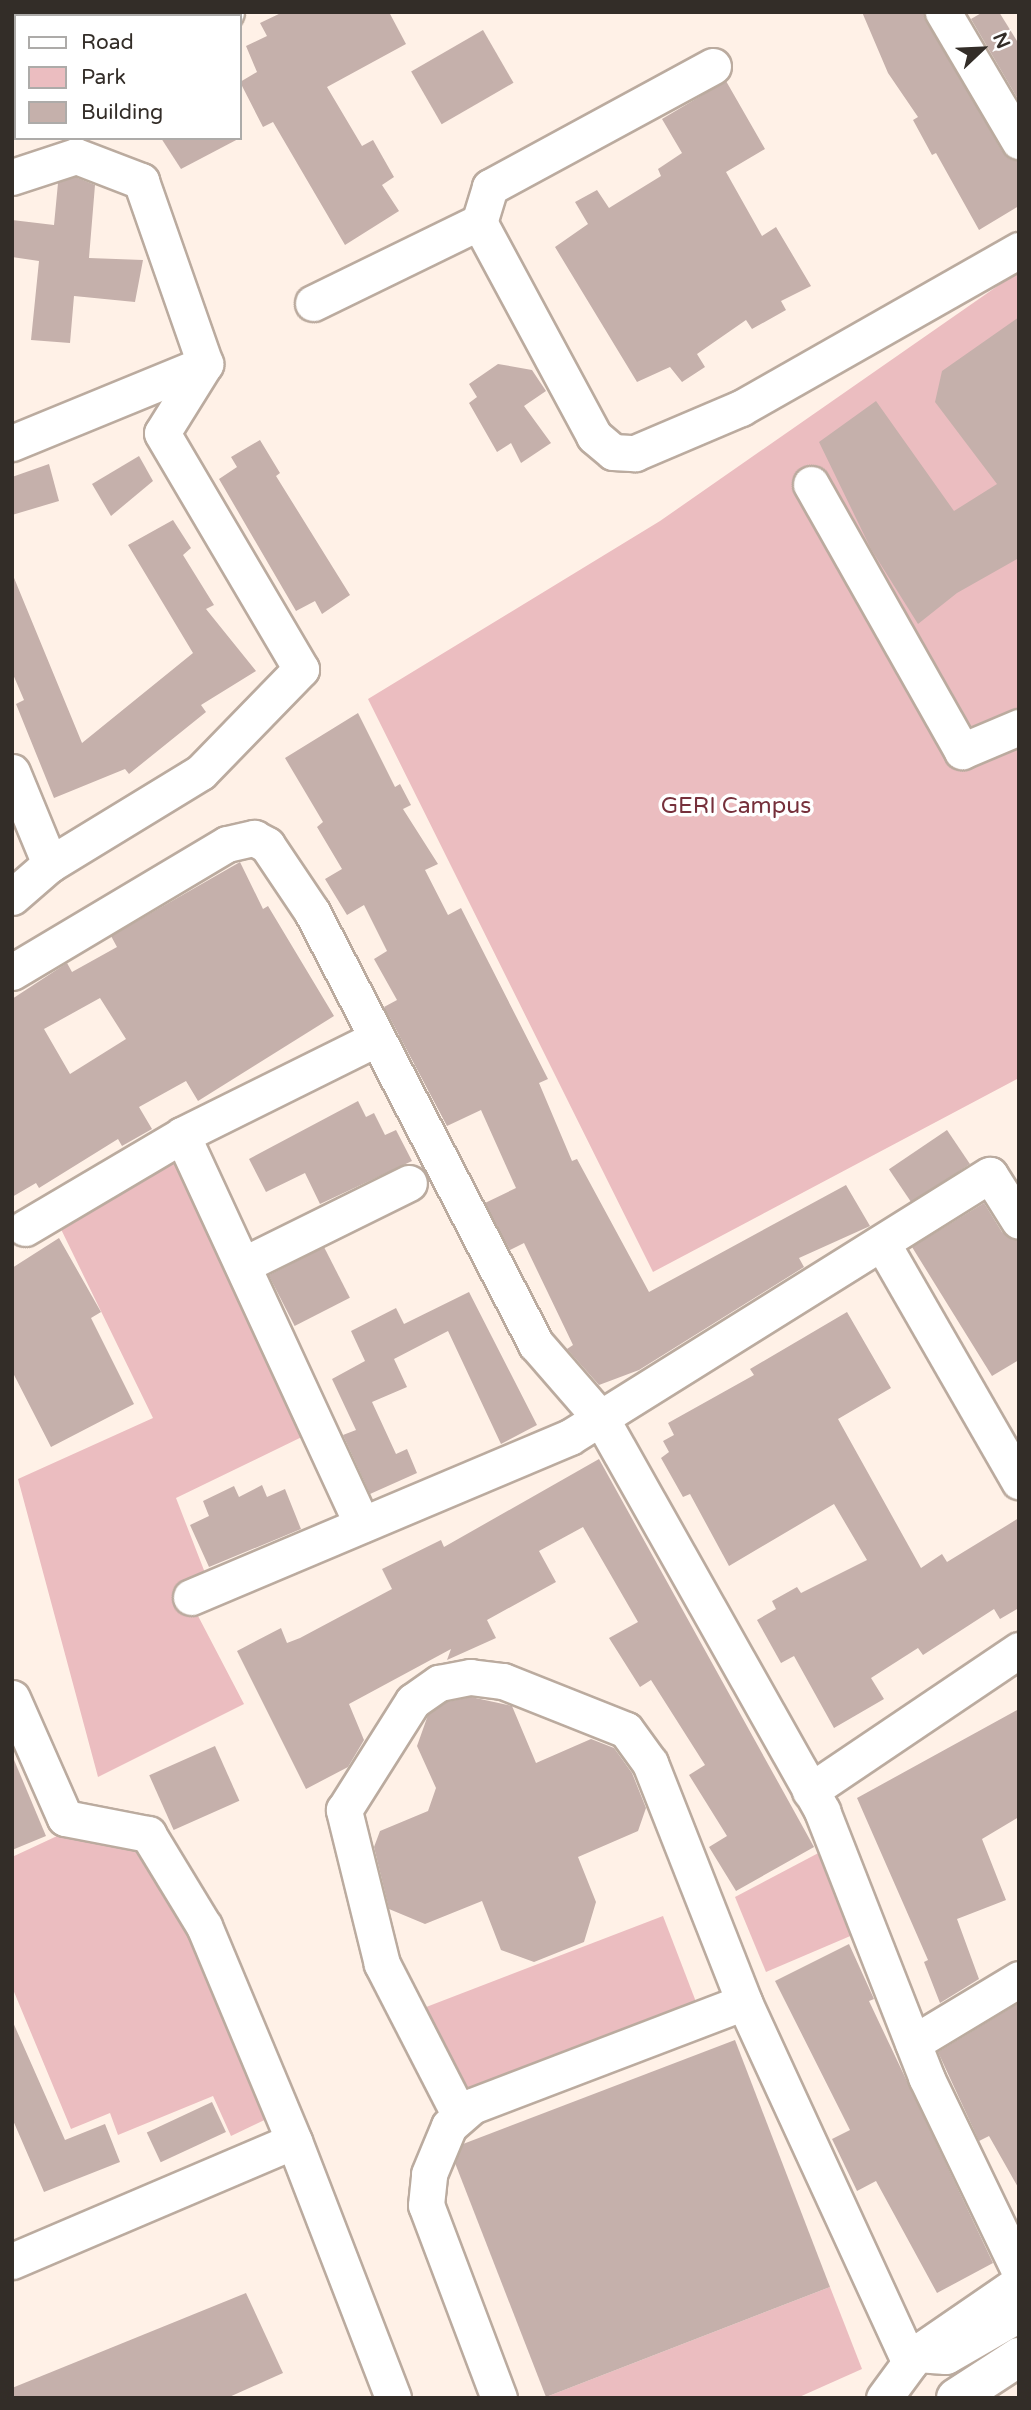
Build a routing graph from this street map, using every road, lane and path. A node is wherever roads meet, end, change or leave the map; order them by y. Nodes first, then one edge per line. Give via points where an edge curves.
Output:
1 (943, 12) edge
2 (713, 66) dead end
3 (1019, 141) edge
4 (12, 177) edge
5 (479, 222) junction
6 (1019, 250) edge
7 (313, 303) dead end
8 (205, 364) junction
9 (12, 443) edge
10 (811, 484) dead end
11 (1019, 727) edge
12 (12, 772) edge
13 (50, 864) junction
14 (12, 897) edge
15 (12, 972) edge
16 (375, 1039) junction
17 (182, 1135) junction
18 (409, 1183) dead end
19 (1019, 1221) edge
20 (25, 1228) dead end
21 (882, 1243) junction
22 (243, 1265) junction
23 (603, 1420) junction
24 (1019, 1481) edge
25 (362, 1524) junction
26 (191, 1597) dead end
27 (1019, 1650) edge
28 (12, 1698) edge
29 (810, 1791) junction
30 (1019, 1979) edge
31 (744, 2002) junction
32 (913, 2043) junction
33 (459, 2114) junction
34 (294, 2141) junction
35 (12, 2261) edge
36 (1019, 2270) edge
37 (1019, 2283) edge
38 (1019, 2313) edge
39 (1019, 2357) edge
40 (914, 2358) junction
41 (393, 2398) edge
42 (499, 2398) edge
43 (884, 2398) edge
44 (956, 2398) edge

1 - 3 street
2 - 5 street via 490,187
4 - 8 street via 76,156 141,181
5 - 6 street via 594,436 613,452 635,453 741,408
5 - 7 street
8 - 9 street
8 - 13 street via 162,433 301,669 201,772
10 - 11 street via 962,751
12 - 13 street
13 - 14 street
15 - 16 street via 227,844 254,838 267,845 312,912
16 - 17 street
16 - 23 street via 536,1344
17 - 20 street
17 - 22 street
18 - 22 street
19 - 21 street via 990,1175
21 - 23 street
21 - 24 street
22 - 25 street
23 - 25 street
23 - 29 street
25 - 26 street
27 - 29 street
28 - 34 street via 65,1818 148,1834 204,1926
29 - 32 street
30 - 32 street
31 - 33 street
31 - 33 street via 650,1763 626,1730 503,1681 470,1677 439,1683 413,1701 344,1810 382,1964
31 - 40 street
32 - 36 street
33 - 42 street via 438,2146 426,2205
34 - 35 street
34 - 41 street
37 - 40 street
38 - 40 main road via 946,2355
39 - 44 main road
40 - 43 street

